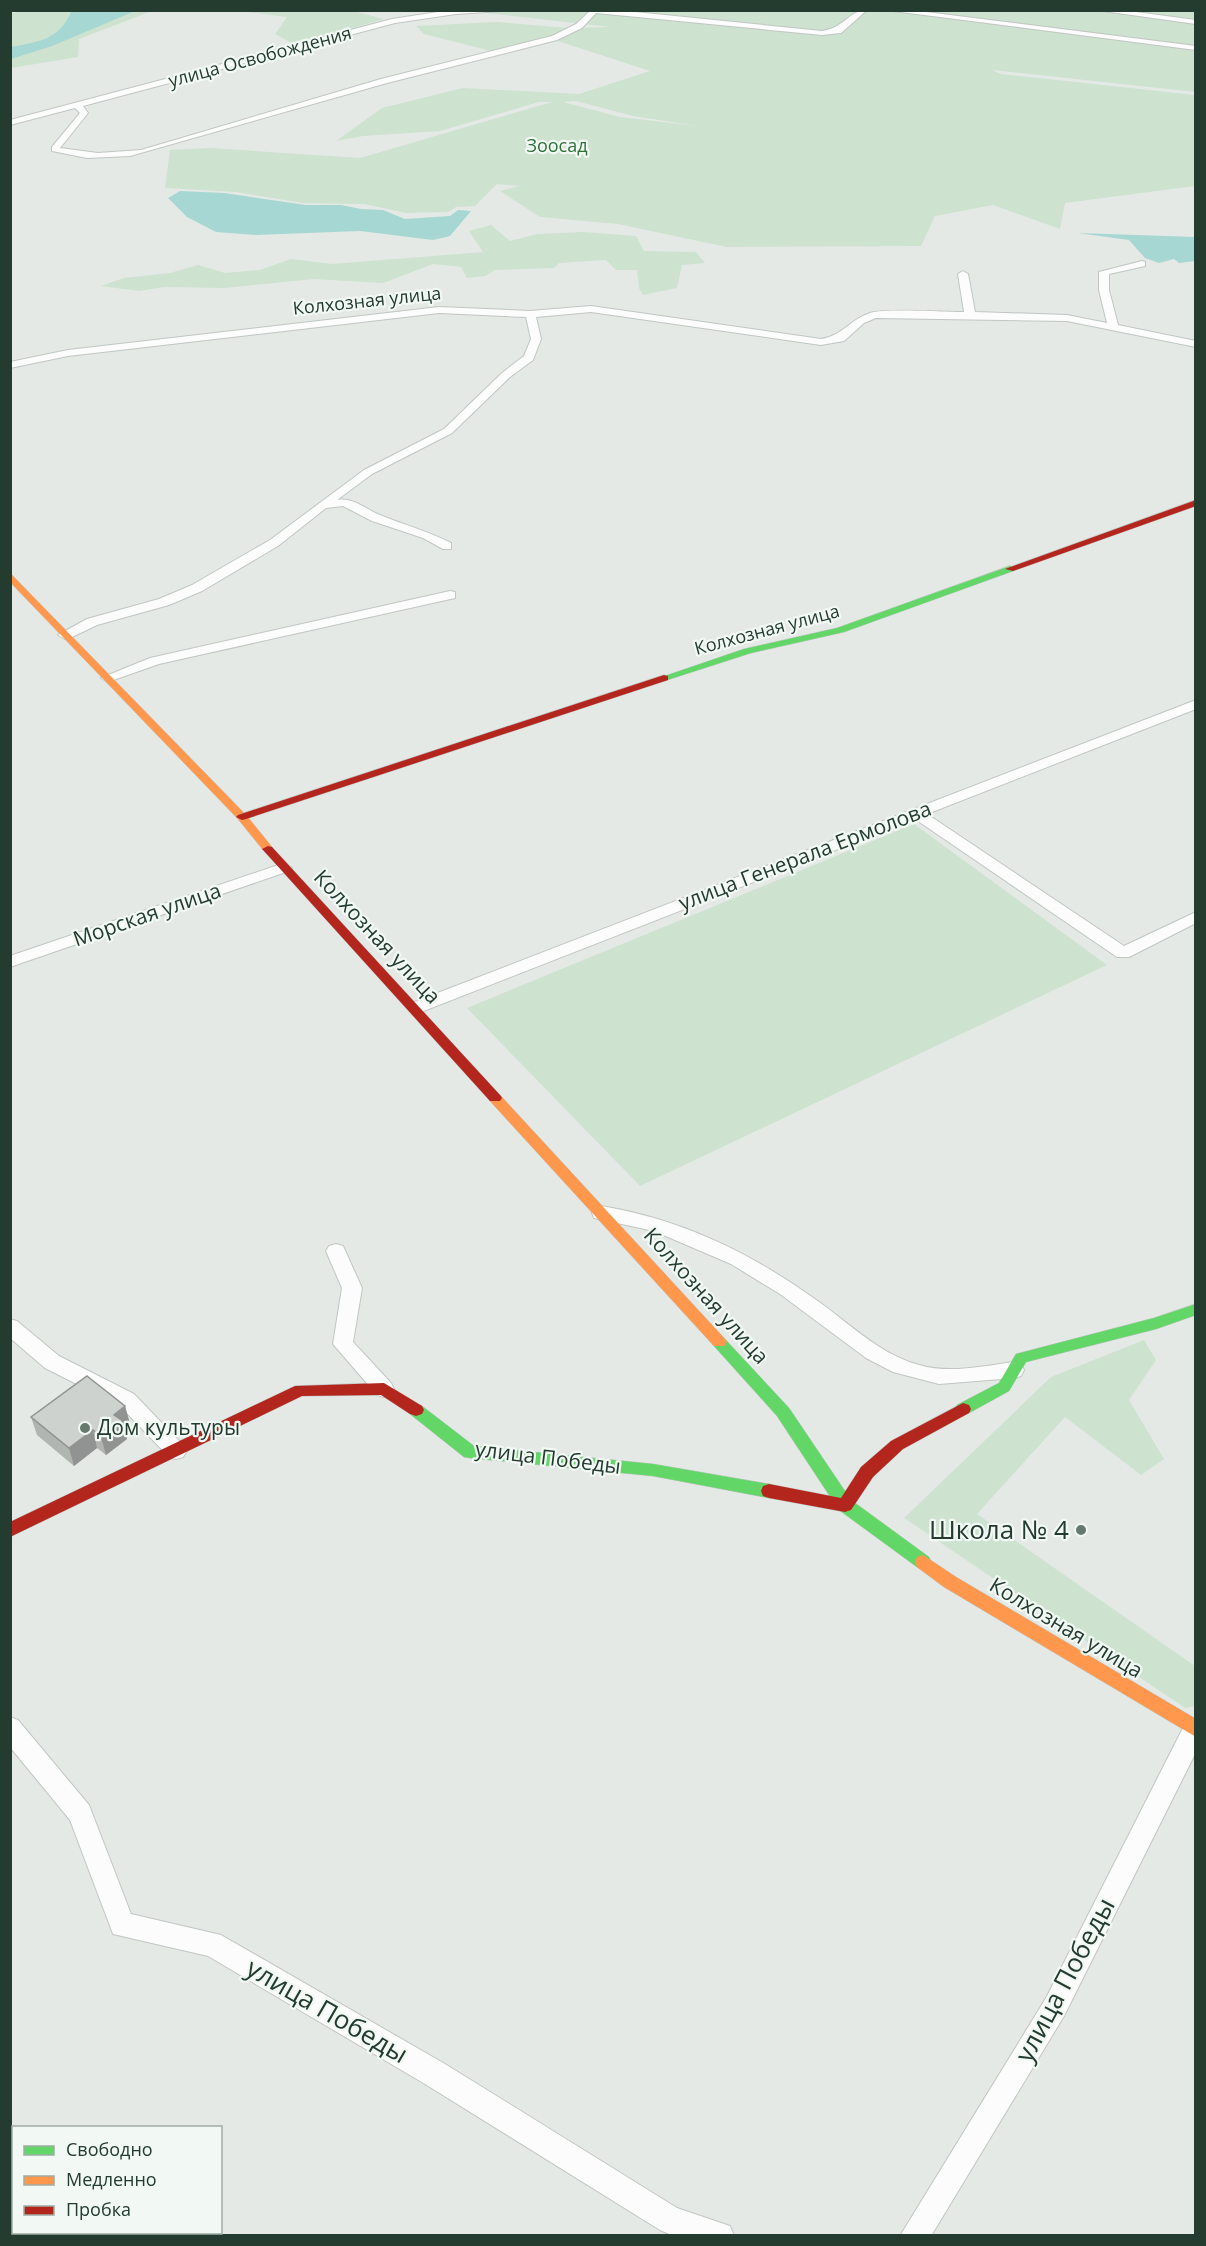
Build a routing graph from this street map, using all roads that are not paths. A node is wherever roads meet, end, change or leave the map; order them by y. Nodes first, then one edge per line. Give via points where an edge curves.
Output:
1 (513, 10) edge
2 (588, 10) edge
3 (864, 10) edge
4 (888, 10) edge
5 (1099, 10) edge
6 (594, 11) edge
7 (1196, 22) edge
8 (1196, 48) edge
9 (77, 105) junction
10 (10, 123) edge
11 (1142, 264) dead end
12 (963, 274) dead end
13 (530, 314) junction
14 (970, 315) junction
15 (1113, 326) junction
16 (1196, 344) edge
17 (10, 365) edge
18 (1196, 502) edge
19 (323, 505) junction
20 (447, 546) dead end
21 (10, 576) edge
22 (450, 595) dead end
23 (65, 634) junction
24 (108, 678) junction
25 (1196, 704) edge
26 (916, 813) junction
27 (242, 817) junction
28 (284, 868) junction
29 (1196, 917) edge
30 (10, 962) edge
31 (415, 1008) junction
32 (601, 1212) junction
33 (336, 1251) dead end
34 (1196, 1309) edge
35 (10, 1326) edge
36 (1014, 1370) junction
37 (384, 1389) junction
38 (176, 1451) junction
39 (844, 1505) junction
40 (11, 1530) edge
41 (10, 1728) edge
42 (1195, 1735) edge
43 (720, 2235) edge
44 (914, 2235) edge

1 - 9 street, улица Освобождения via 456,12 395,21
2 - 6 street
3 - 6 street via 838,31 822,33
4 - 8 street
5 - 7 street
6 - 9 street via 579,26 554,38 384,81 142,152 79,156 55,149 84,113
9 - 10 street, улица Освобождения
11 - 15 street via 1104,272
12 - 14 street
13 - 14 street, Колхозная улица via 591,309 821,342 840,339 860,321 874,315
13 - 17 street, Колхозная улица via 439,310 68,353
13 - 19 street via 536,339 529,358 448,431 368,472
14 - 15 street, Колхозная улица via 1067,318
15 - 16 street, Колхозная улица
18 - 27 street, Колхозная улица via 840,630 748,651
19 - 20 street via 345,502
19 - 23 street via 274,543 197,588
21 - 23 street, Колхозная улица
22 - 24 street via 155,661
23 - 24 street, Колхозная улица
24 - 27 street, Колхозная улица
25 - 26 street, улица Генерала Ермолова
26 - 29 street via 1123,953
26 - 31 street, улица Генерала Ермолова
27 - 28 street, Колхозная улица
28 - 30 street, Морская улица
28 - 31 street, Колхозная улица
31 - 32 street, Колхозная улица
32 - 36 street via 671,1229 728,1252 775,1280 888,1361 916,1373 958,1377
32 - 39 street, Колхозная улица via 783,1412
33 - 37 street via 352,1288 343,1344
34 - 36 street via 1021,1358
35 - 38 street via 52,1362 127,1400
36 - 39 street via 1004,1387 897,1445 867,1472
37 - 38 street via 300,1390
37 - 39 street, улица Победы via 470,1452 653,1470
38 - 40 street
39 - 42 street, Колхозная улица via 950,1582
41 - 43 street, улица Победы via 80,1813 123,1925 212,1944 435,2074 670,2220
42 - 44 street, улица Победы via 1055,2007

